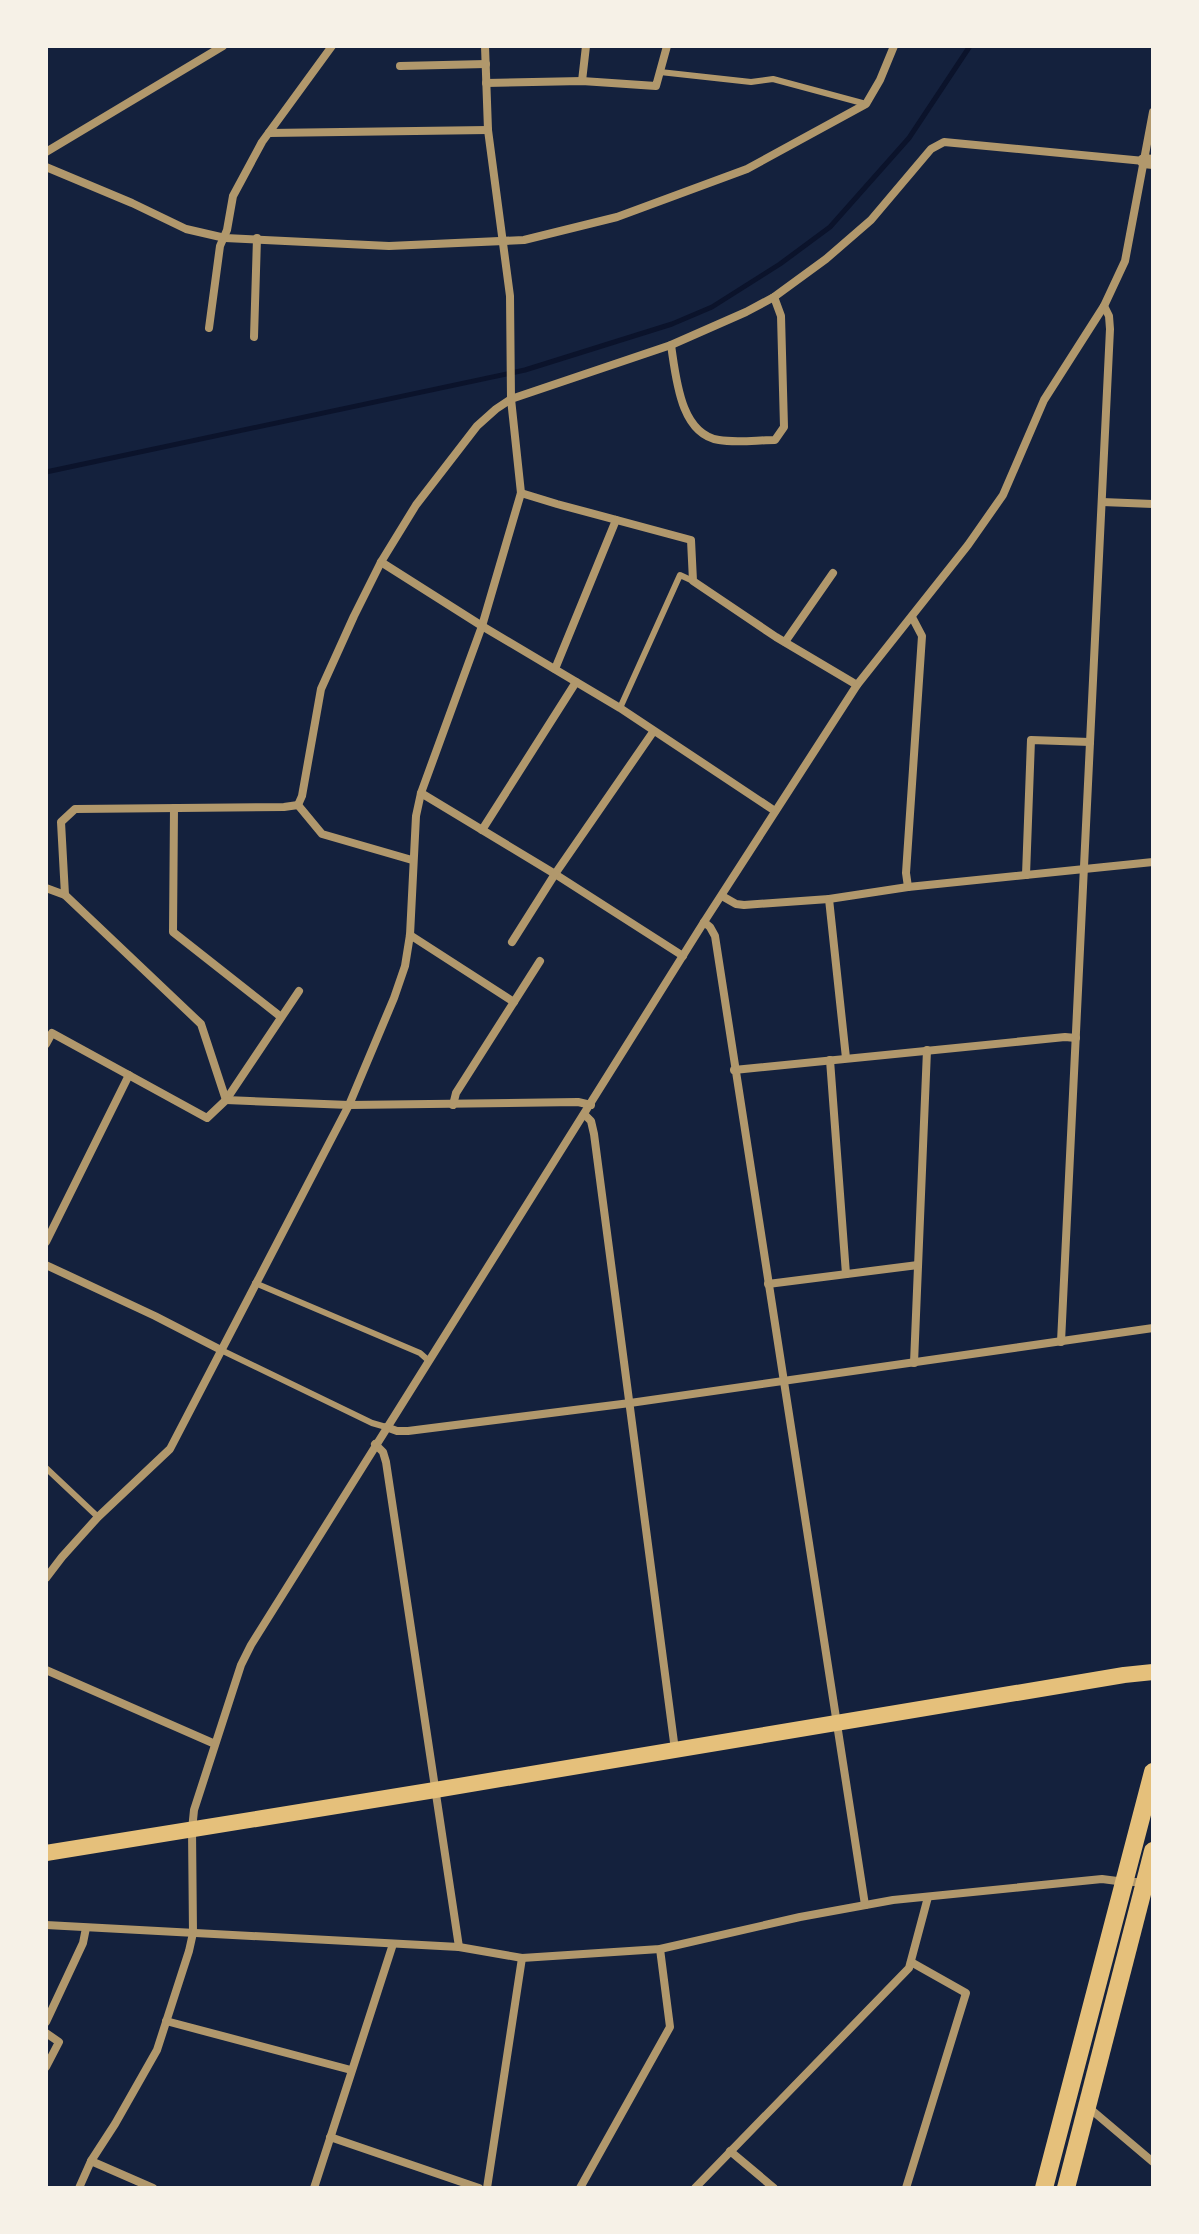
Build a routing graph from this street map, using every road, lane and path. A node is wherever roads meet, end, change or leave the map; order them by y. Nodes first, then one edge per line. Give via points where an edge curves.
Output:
1 (223, 46) edge
2 (332, 46) edge
3 (485, 46) edge
4 (586, 46) edge
5 (667, 46) edge
6 (894, 46) edge
7 (486, 64) junction
8 (400, 66) dead end
9 (660, 72) junction
10 (582, 81) junction
11 (486, 83) junction
12 (866, 104) junction
13 (1153, 112) edge
14 (488, 130) junction
15 (269, 133) junction
16 (46, 152) edge
17 (1149, 162) edge
18 (46, 167) edge
19 (225, 238) junction
20 (257, 238) junction
21 (502, 241) junction
22 (774, 297) junction
23 (1104, 306) junction
24 (209, 328) dead end
25 (254, 337) dead end
26 (671, 345) junction
27 (511, 399) junction
28 (521, 493) junction
29 (1102, 502) junction
30 (1153, 504) edge
31 (616, 520) junction
32 (381, 562) junction
33 (833, 573) dead end
34 (693, 581) junction
35 (912, 617) junction
36 (482, 626) junction
37 (785, 642) junction
38 (555, 669) junction
39 (576, 682) junction
40 (857, 685) junction
41 (620, 708) junction
42 (653, 732) junction
43 (1090, 742) junction
44 (421, 793) junction
45 (298, 805) junction
46 (174, 808) junction
47 (775, 811) junction
48 (482, 830) junction
49 (412, 860) junction
50 (1153, 862) edge
51 (1084, 869) junction
52 (555, 874) junction
53 (1026, 875) junction
54 (908, 887) junction
55 (46, 888) edge
56 (65, 895) junction
57 (722, 896) junction
58 (829, 899) junction
59 (704, 922) junction
60 (410, 935) junction
61 (512, 942) dead end
62 (683, 956) junction
63 (540, 961) dead end
64 (299, 991) dead end
65 (514, 1002) junction
66 (281, 1017) junction
67 (1076, 1038) junction
68 (46, 1044) edge
69 (927, 1050) junction
70 (846, 1058) junction
71 (830, 1060) junction
72 (734, 1070) junction
73 (129, 1075) junction
74 (226, 1100) junction
75 (349, 1105) junction
76 (453, 1105) junction
77 (591, 1105) junction
78 (585, 1115) junction
79 (46, 1242) edge
80 (46, 1265) edge
81 (918, 1265) junction
82 (846, 1274) junction
83 (255, 1283) junction
84 (768, 1284) junction
85 (1153, 1328) edge
86 (1061, 1342) junction
87 (221, 1350) junction
88 (429, 1361) junction
89 (914, 1363) junction
90 (784, 1381) junction
91 (630, 1403) junction
92 (386, 1427) junction
93 (375, 1444) junction
94 (46, 1468) edge
95 (98, 1517) junction
96 (46, 1578) edge
97 (46, 1670) edge
98 (1153, 1672) edge
99 (836, 1723) junction
100 (215, 1744) junction
101 (675, 1751) junction
102 (1153, 1772) edge
103 (435, 1790) junction
104 (192, 1830) junction
105 (1153, 1851) edge
106 (46, 1853) edge
107 (1125, 1882) junction
108 (1149, 1884) edge
109 (928, 1897) junction
110 (865, 1905) junction
111 (46, 1925) edge
112 (86, 1928) junction
113 (193, 1933) junction
114 (393, 1944) junction
115 (459, 1947) junction
116 (660, 1949) junction
117 (522, 1958) junction
118 (911, 1962) junction
119 (166, 2021) junction
120 (46, 2022) edge
121 (46, 2033) edge
122 (46, 2067) edge
123 (351, 2070) junction
124 (1087, 2107) junction
125 (330, 2137) junction
126 (730, 2151) junction
127 (91, 2161) junction
128 (1153, 2162) edge
129 (79, 2188) edge
130 (153, 2188) edge
131 (314, 2188) edge
132 (479, 2188) edge
133 (487, 2188) edge
134 (580, 2188) edge
135 (695, 2188) edge
136 (774, 2188) edge
137 (906, 2188) edge
138 (1044, 2188) edge
139 (1066, 2188) edge

1 - 16 street
2 - 15 street
3 - 7 street
4 - 10 street
5 - 9 street
6 - 12 street
7 - 8 street
7 - 11 street
9 - 10 street via 656,86
9 - 12 lane via 751,82 773,79
10 - 11 street
11 - 14 street
12 - 21 street via 747,169 642,209
13 - 17 street
14 - 15 street
14 - 21 street
15 - 19 street via 233,196
17 - 22 street via 938,144 847,243
17 - 23 street via 1125,261
18 - 19 street via 186,229
19 - 20 street
19 - 24 street
20 - 21 street via 389,246
20 - 25 street
21 - 27 street via 510,296
22 - 26 street
22 - 26 street via 781,316 784,427 775,440 718,440 694,428 679,389
23 - 29 street via 1110,329
23 - 35 street via 1044,400 1003,495
26 - 27 street
27 - 28 street
27 - 32 street via 477,426 416,505
28 - 31 street
28 - 36 street
29 - 30 street
29 - 43 street
31 - 34 street via 691,540
31 - 38 street
32 - 36 street
32 - 45 street via 321,689
33 - 37 street
34 - 37 street
34 - 41 lane via 680,575
35 - 40 street
35 - 54 street via 922,636
36 - 38 street
36 - 44 street
37 - 40 street
38 - 39 street
39 - 41 street
39 - 48 street
40 - 47 street
41 - 42 street
42 - 47 street
42 - 52 street
43 - 51 street
43 - 53 street via 1031,740
44 - 48 street
44 - 49 street
45 - 46 street
45 - 49 street via 322,834
46 - 56 street via 75,809 61,822
46 - 66 street via 173,932
47 - 57 street
48 - 52 street
49 - 60 street
50 - 51 street
51 - 53 street
51 - 67 street
52 - 61 street
52 - 62 street
53 - 54 street
54 - 58 street
55 - 56 street
56 - 74 street via 201,1024
57 - 58 street via 744,905
57 - 59 street
58 - 70 street
59 - 62 street
59 - 72 street via 715,936
60 - 65 street
60 - 75 street via 394,998
62 - 77 street
63 - 65 street
64 - 66 street
65 - 76 street
66 - 74 street
67 - 69 street
67 - 86 street
68 - 73 street via 52,1033
69 - 70 street
69 - 81 street
70 - 71 street
71 - 72 street
71 - 82 street
72 - 84 street
73 - 74 street via 207,1118
73 - 79 street
74 - 75 street
75 - 76 street
75 - 83 street
76 - 77 street
77 - 78 street
78 - 88 street
78 - 91 street via 594,1134
80 - 87 street
81 - 82 street
81 - 89 street
82 - 84 street
83 - 87 street
83 - 88 lane
84 - 90 street
85 - 86 street
86 - 89 street
87 - 92 lane
87 - 95 street via 170,1449
88 - 92 street
89 - 90 street
90 - 91 street
90 - 99 street
91 - 92 street via 408,1431
91 - 101 street
92 - 93 street
93 - 100 street via 251,1645
93 - 103 street via 386,1462
94 - 95 lane
95 - 96 street
97 - 100 street
98 - 99 main road
99 - 101 main road
99 - 110 street
100 - 104 street
101 - 103 main road
102 - 107 highway
103 - 104 main road
103 - 115 street
104 - 106 main road
104 - 113 street
105 - 108 highway
107 - 108 street
107 - 109 street via 1102,1879
107 - 138 highway
108 - 124 highway
109 - 110 street
109 - 118 street
110 - 116 street
111 - 112 street
112 - 113 street
112 - 120 street
113 - 114 street
113 - 119 street
114 - 115 street
114 - 123 street
115 - 117 street
116 - 117 street
116 - 134 street via 670,2027
117 - 133 street
118 - 126 street
118 - 137 street via 966,1993
119 - 123 street
119 - 127 street via 157,2050
121 - 122 street via 59,2042
123 - 125 street
124 - 128 street
124 - 139 highway
125 - 131 street
125 - 132 street
126 - 135 street
126 - 136 street
127 - 129 street
127 - 130 street

